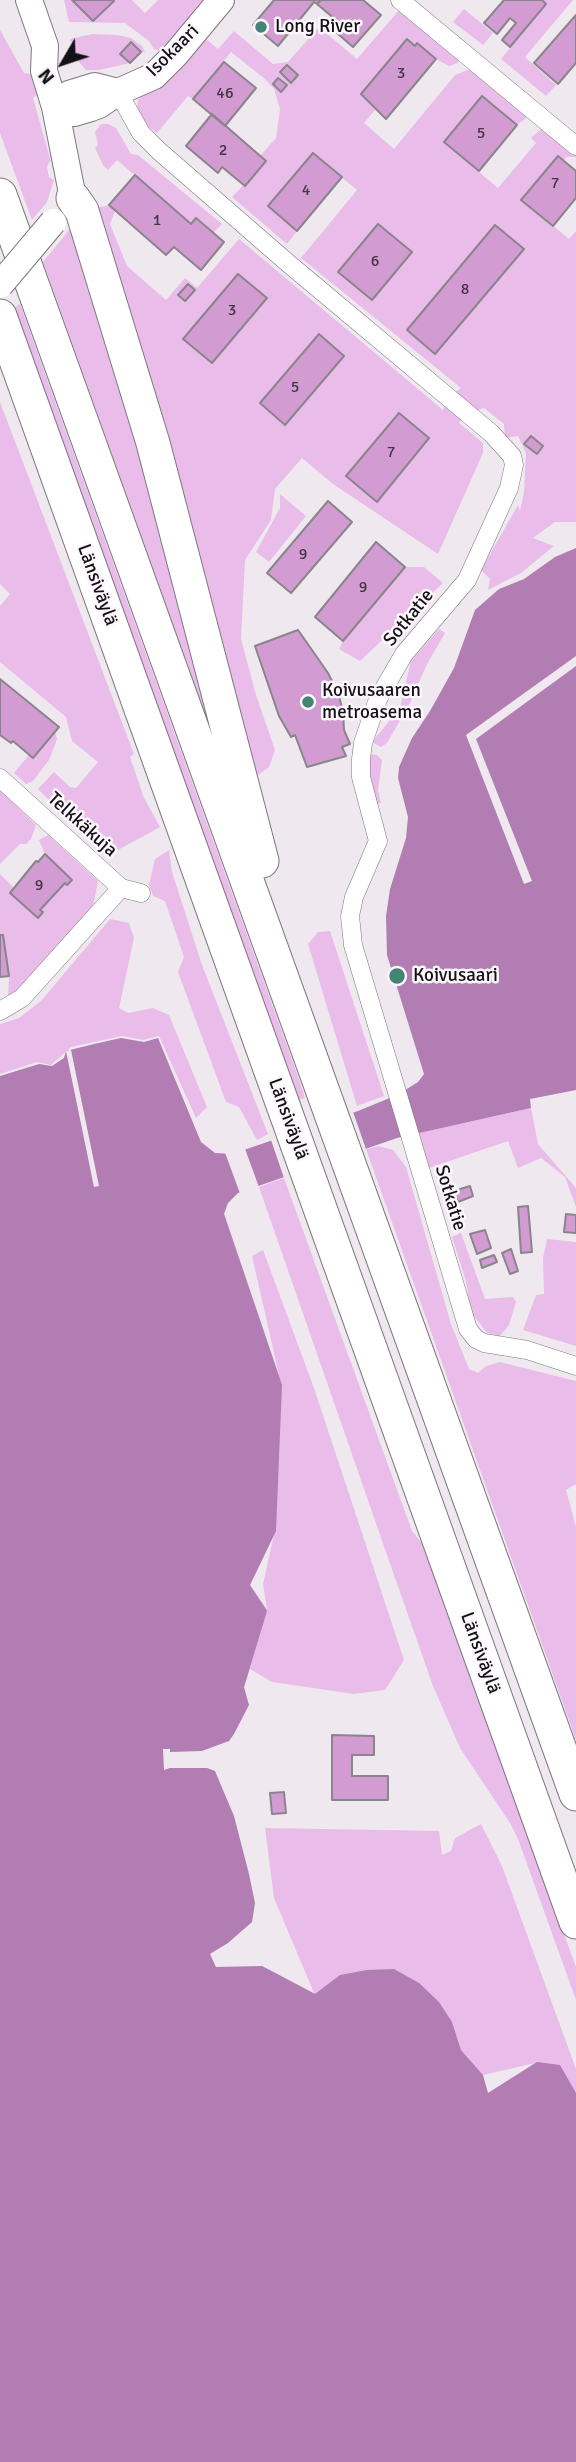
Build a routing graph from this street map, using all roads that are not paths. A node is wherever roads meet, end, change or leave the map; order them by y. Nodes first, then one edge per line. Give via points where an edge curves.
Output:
1 (29, 0) edge
2 (221, 0) edge
3 (400, 0) edge
4 (118, 92) junction
5 (66, 105) junction
6 (576, 146) edge
7 (0, 195) edge
8 (63, 210) junction
9 (0, 285) edge
10 (0, 316) edge
11 (0, 778) edge
12 (121, 888) junction
13 (141, 893) dead end
14 (0, 1011) edge
15 (302, 1033) junction
16 (576, 1366) edge
17 (576, 1794) edge
18 (576, 1922) edge

1 - 5 main road via 45,46 44,71
2 - 4 main road, Isokaari via 154,76
3 - 6 street
4 - 5 main road, Isokaari via 95,86
4 - 16 street, Sotkatie via 141,133 159,151 491,433 512,456 509,488 467,580 404,654 378,699 362,746 361,777 377,841 350,916 354,945 468,1329 484,1343 527,1350
5 - 8 main road via 86,168 82,187
7 - 15 highway
8 - 9 main road, bridge
8 - 15 highway via 82,211 153,443 260,855 293,956
10 - 18 highway, Länsiväylä
11 - 12 street, Telkkäkuja
12 - 13 street, Telkkäkuja
12 - 14 street via 22,998
15 - 17 highway

